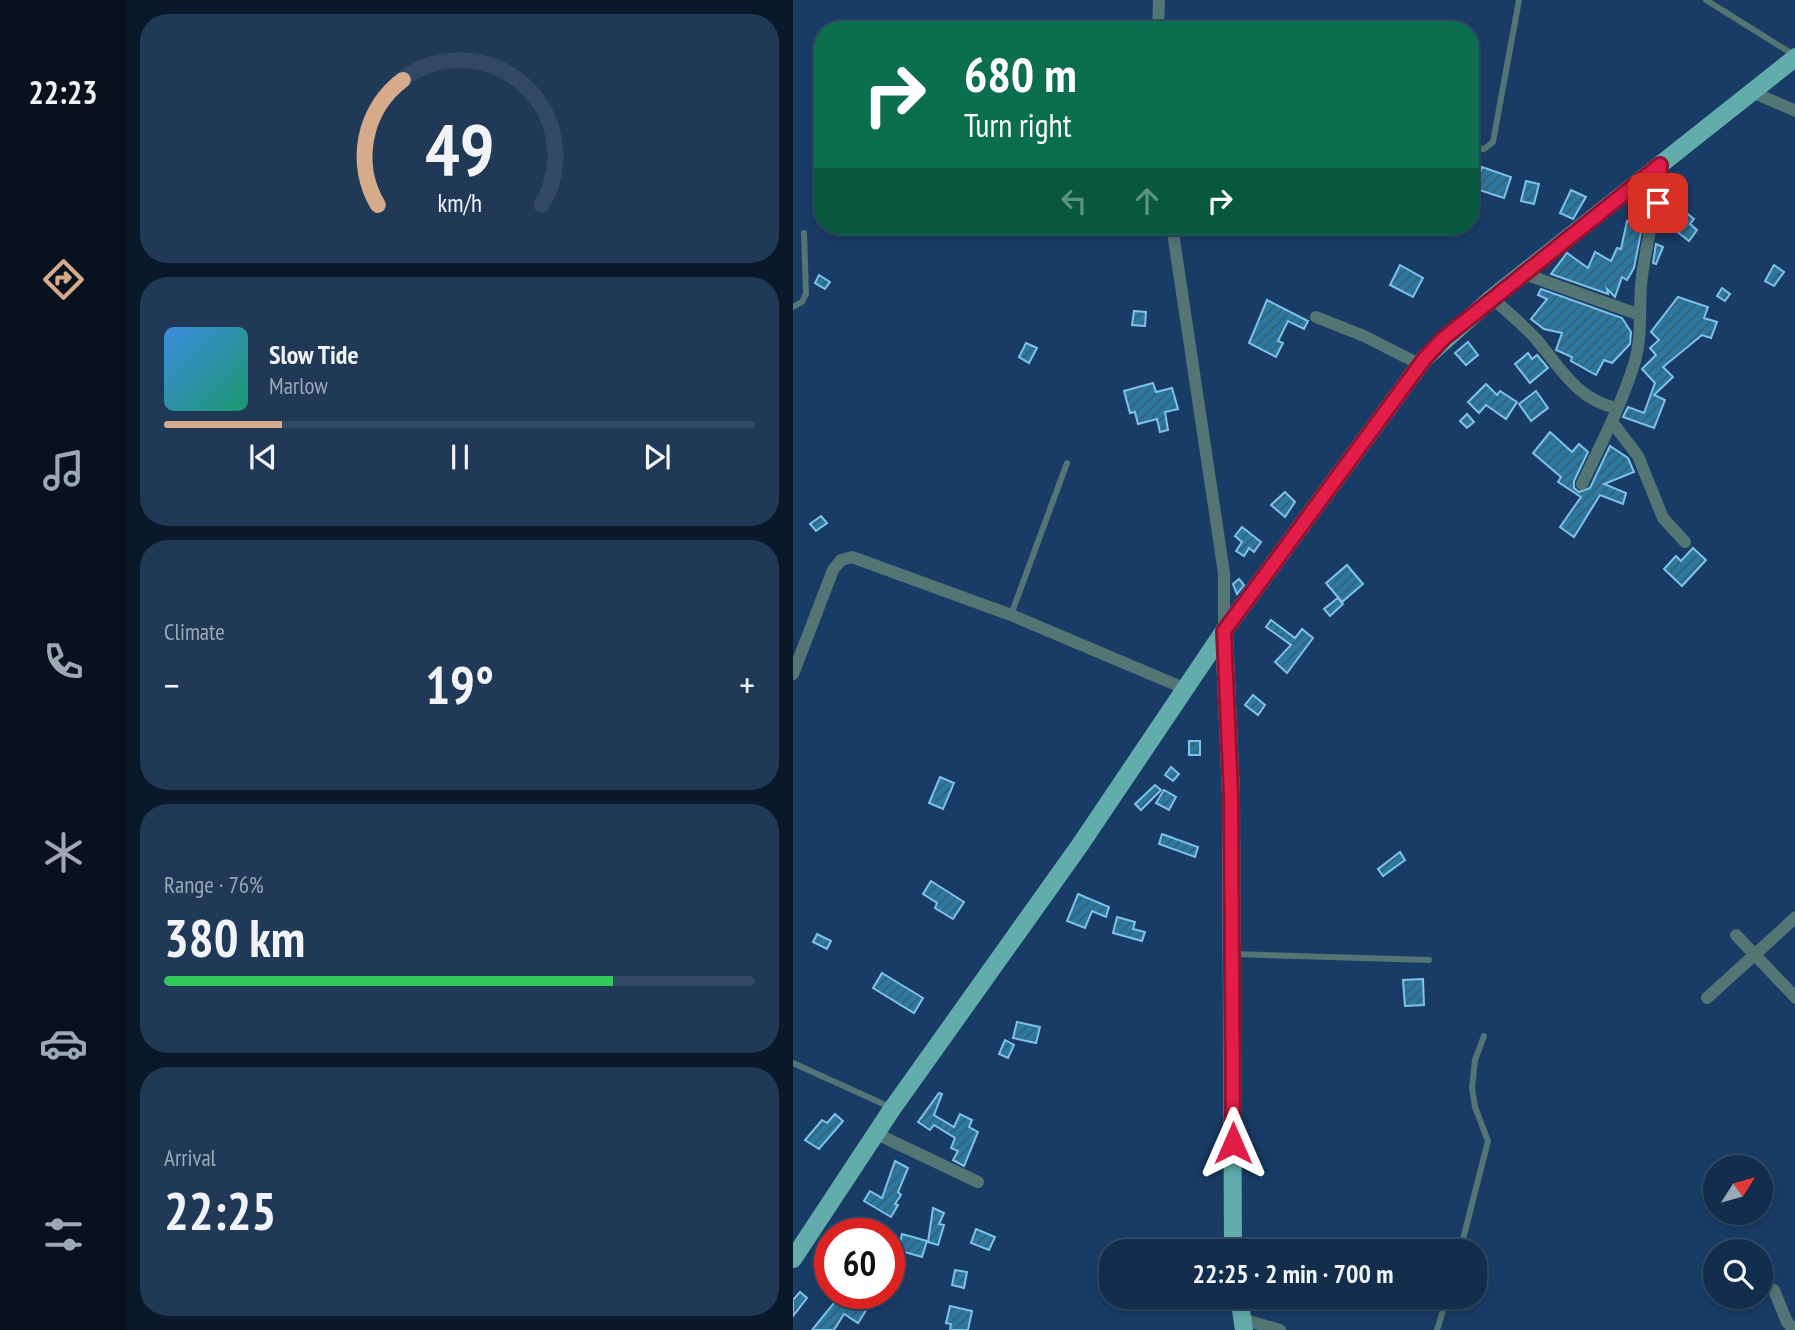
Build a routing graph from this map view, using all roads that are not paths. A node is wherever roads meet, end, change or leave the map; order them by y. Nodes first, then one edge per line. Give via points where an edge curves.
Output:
1 (1159, 0) edge
2 (1519, 0) edge
3 (1706, 0) edge
4 (1158, 21) edge
5 (1795, 56) edge
6 (1752, 92) junction
7 (1795, 111) edge
8 (1479, 149) edge
9 (1660, 165) junction
10 (804, 233) dead end
11 (1173, 235) edge
12 (1524, 274) junction
13 (1492, 298) junction
14 (793, 307) edge
15 (1640, 315) junction
16 (1316, 317) dead end
17 (1421, 365) junction
18 (1616, 408) junction
19 (1612, 422) junction
20 (1067, 463) dead end
21 (1582, 484) dead end
22 (1685, 542) dead end
23 (1011, 615) junction
24 (1224, 631) junction
25 (793, 674) edge
26 (1186, 688) junction
27 (1795, 917) edge
28 (1736, 935) dead end
29 (1232, 954) junction
30 (1754, 955) junction
31 (1429, 960) dead end
32 (1707, 998) dead end
33 (1795, 998) edge
34 (1484, 1036) dead end
35 (793, 1063) edge
36 (892, 1108) junction
37 (876, 1134) junction
38 (978, 1181) dead end
39 (1233, 1239) edge
40 (1463, 1239) edge
41 (793, 1259) edge
42 (1774, 1290) dead end
43 (1443, 1309) edge
44 (1243, 1324) edge
45 (1280, 1330) edge
46 (1437, 1330) edge
47 (1794, 1330) edge

1 - 4 street
2 - 8 lane via 1493,142
3 - 5 lane
5 - 6 main road
6 - 7 street
6 - 9 main road
9 - 12 main road
9 - 15 street
10 - 14 lane via 806,294
11 - 24 street via 1224,573
12 - 13 main road
12 - 15 street
13 - 17 main road via 1444,338
13 - 18 street via 1534,337 1580,392
15 - 18 street via 1635,360
16 - 17 street
17 - 24 main road
18 - 19 street
19 - 21 street
19 - 22 street via 1638,456 1663,518
20 - 23 lane
23 - 25 street via 861,558 846,558 833,570
23 - 26 street
24 - 26 main road
24 - 29 main road
26 - 36 main road
27 - 30 street
28 - 30 street
29 - 31 lane
29 - 39 main road
30 - 32 street
30 - 33 street
34 - 40 lane via 1472,1088 1488,1141
35 - 36 lane
36 - 37 main road
37 - 38 street
37 - 41 main road
42 - 47 street
43 - 46 lane
44 - 45 street

